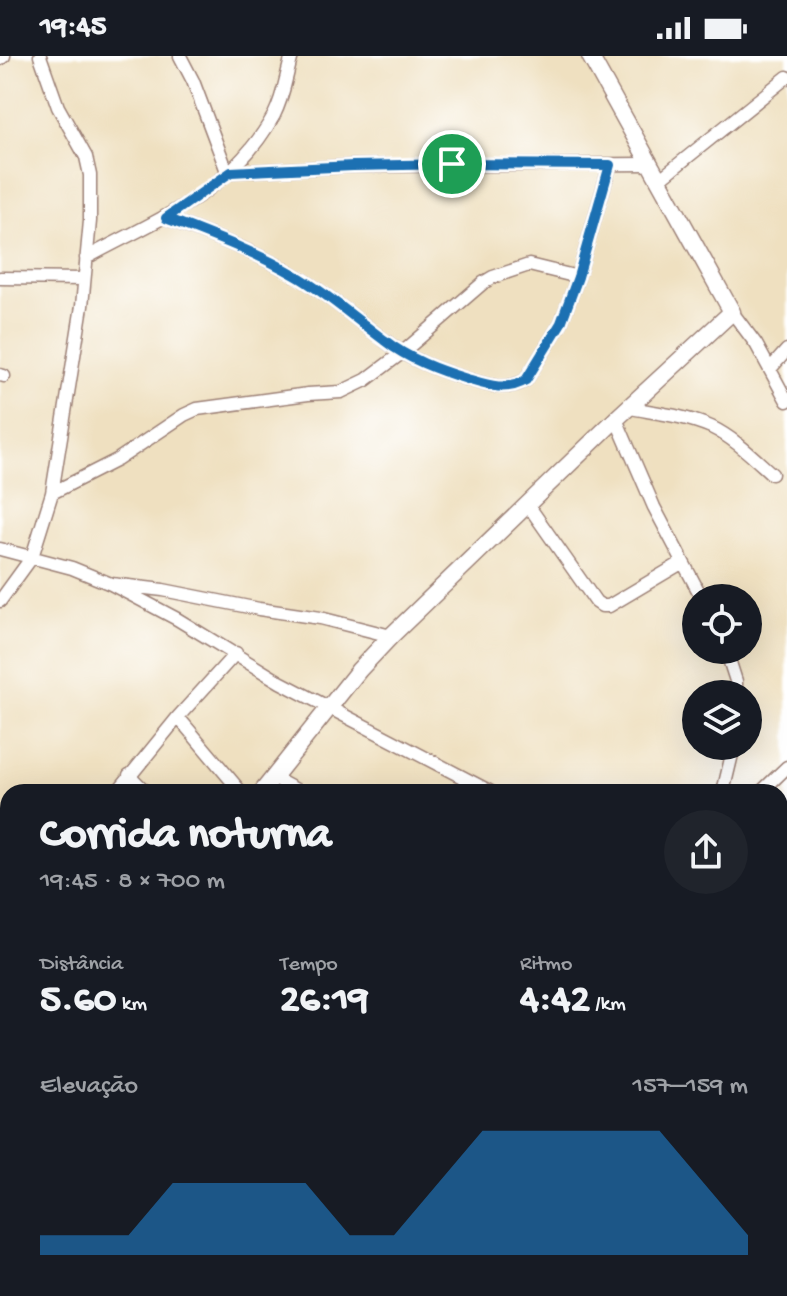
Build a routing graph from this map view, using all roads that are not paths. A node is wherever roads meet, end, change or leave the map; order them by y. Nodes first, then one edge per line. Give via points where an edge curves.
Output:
1 (40, 56) edge
2 (180, 56) edge
3 (292, 56) edge
4 (590, 56) edge
5 (787, 77) edge
6 (650, 164) junction
7 (610, 165) junction
8 (230, 173) junction
9 (659, 180) junction
10 (166, 218) junction
11 (86, 258) junction
12 (578, 277) junction
13 (0, 278) edge
14 (83, 279) junction
15 (732, 312) junction
16 (787, 350) edge
17 (403, 352) junction
18 (770, 369) junction
19 (787, 401) edge
20 (630, 408) junction
21 (616, 419) junction
22 (772, 474) dead end
23 (52, 493) junction
24 (528, 505) junction
25 (0, 549) edge
26 (32, 557) junction
27 (683, 562) junction
28 (111, 584) junction
29 (695, 584) edge
30 (0, 601) edge
31 (391, 636) junction
32 (236, 653) junction
33 (330, 707) junction
34 (178, 717) junction
35 (731, 760) edge
36 (787, 767) edge
37 (129, 775) junction
38 (274, 778) junction
39 (123, 784) edge
40 (138, 784) edge
41 (234, 784) edge
42 (269, 784) edge
43 (285, 784) edge
44 (476, 784) edge
45 (725, 784) edge
46 (769, 784) edge

1 - 11 street via 58,107 86,157
2 - 8 street
3 - 8 street via 273,116
4 - 6 street
5 - 9 street
6 - 7 street
6 - 9 street
7 - 8 street via 353,166
7 - 12 street
8 - 10 street
9 - 15 street
10 - 11 street
10 - 17 street via 296,275
11 - 14 street
12 - 17 street via 529,265 508,270 483,283
12 - 17 street via 561,323 518,385 491,387
13 - 14 street
14 - 23 street
15 - 18 street
15 - 20 street
16 - 18 street
17 - 23 street via 341,392 197,409 117,460
18 - 19 street
20 - 21 street
20 - 22 street via 714,428
21 - 24 street
21 - 27 street
23 - 26 street
24 - 27 street via 602,606
24 - 31 street
25 - 26 street
26 - 28 street
26 - 30 street
27 - 29 street
28 - 31 street via 320,618
28 - 32 street
31 - 33 street
32 - 33 street
32 - 34 street
33 - 38 street
33 - 44 street
34 - 37 street
34 - 41 street
35 - 45 street
36 - 46 street
37 - 39 street
37 - 40 street
38 - 42 street
38 - 43 street

